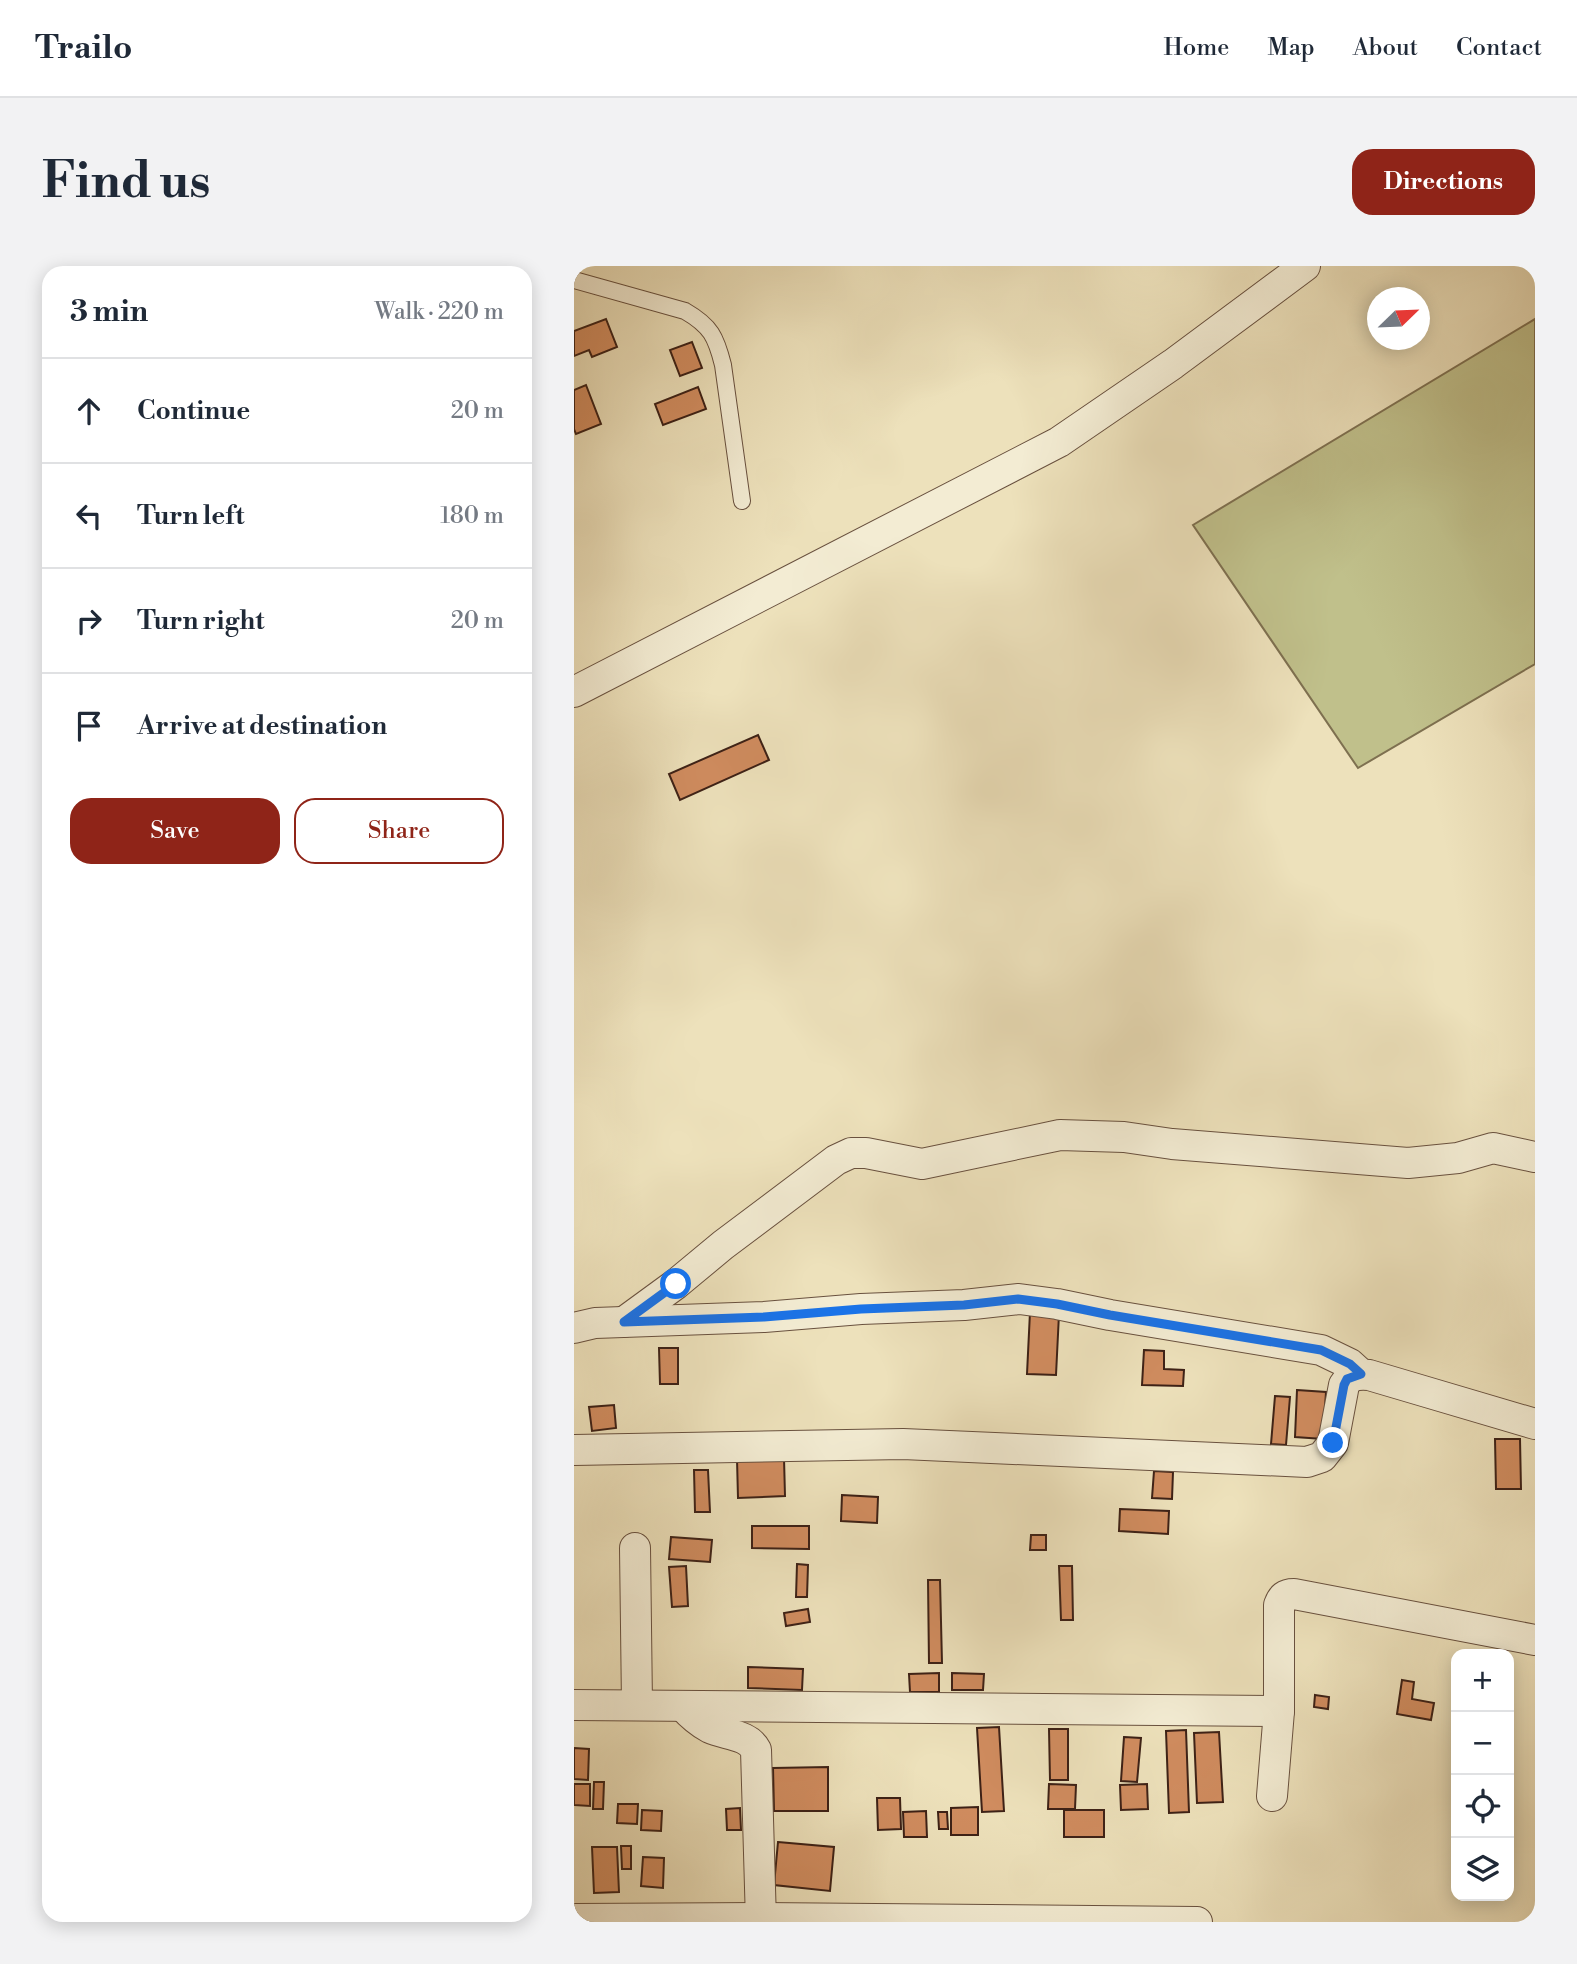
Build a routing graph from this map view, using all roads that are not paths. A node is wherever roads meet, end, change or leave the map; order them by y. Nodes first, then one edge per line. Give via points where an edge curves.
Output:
1 (1305, 266) edge
2 (574, 280) edge
3 (742, 501) dead end
4 (574, 692) edge
5 (1535, 1157) edge
6 (624, 1322) junction
7 (574, 1328) edge
8 (1361, 1374) junction
9 (1535, 1424) edge
10 (574, 1450) edge
11 (635, 1548) dead end
12 (1535, 1640) edge
13 (574, 1705) edge
14 (637, 1705) junction
15 (683, 1706) junction
16 (1279, 1711) junction
17 (1272, 1796) dead end
18 (574, 1919) edge
19 (761, 1920) edge
20 (1197, 1922) edge

1 - 4 street via 1059,442
2 - 3 lane via 685,311 712,333 723,365
5 - 6 street via 1493,1148 1458,1158 1408,1163 1124,1136 1060,1135 922,1164 851,1153
6 - 7 street
6 - 8 street via 1018,1299 1321,1350
8 - 9 street
8 - 10 street via 1344,1385 1333,1443 1322,1457 1307,1462 903,1444
11 - 14 street
12 - 16 street via 1287,1594 1279,1605
13 - 14 street
14 - 15 street
15 - 16 street
15 - 19 street via 694,1718 747,1740 756,1750
16 - 17 street
18 - 19 street
19 - 20 street

